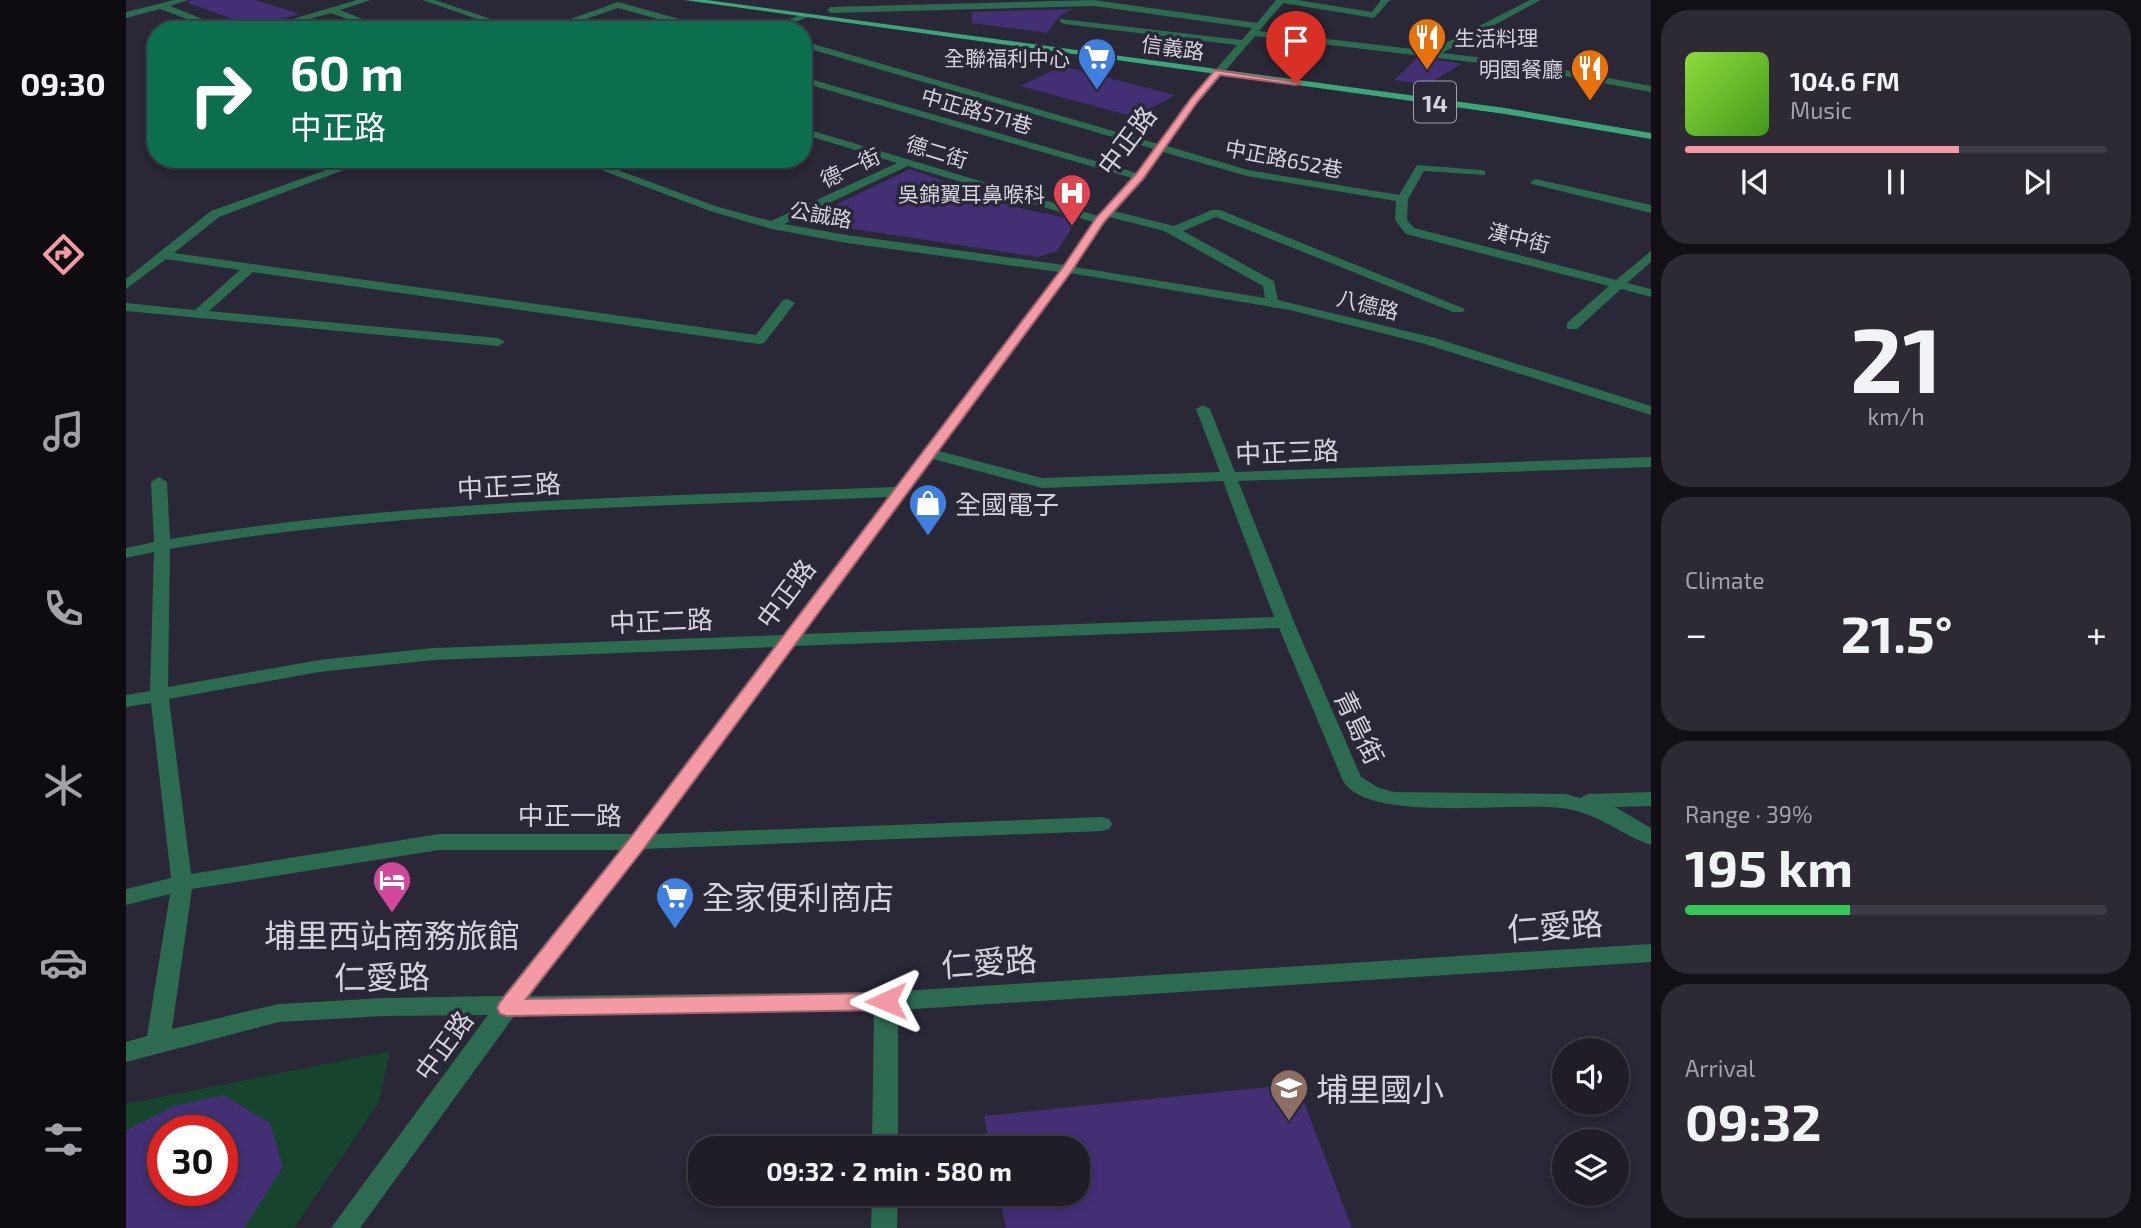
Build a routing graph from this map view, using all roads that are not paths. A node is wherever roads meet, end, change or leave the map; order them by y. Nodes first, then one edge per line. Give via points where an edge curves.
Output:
1 (184, 0) edge
2 (367, 0) edge
3 (426, 0) edge
4 (688, 0) edge
5 (758, 0) edge
6 (1009, 0) edge
7 (1144, 0) edge
8 (1281, 0) edge
9 (1386, 0) edge
10 (1537, 0) edge
11 (732, 3) edge
12 (1022, 4) junction
13 (161, 6) junction
14 (1132, 8) junction
15 (331, 10) junction
16 (831, 10) junction
17 (126, 15) edge
18 (806, 16) junction
19 (1064, 20) dead end
20 (202, 21) edge
21 (291, 21) edge
22 (361, 21) edge
23 (491, 21) edge
24 (571, 21) edge
25 (676, 21) edge
26 (792, 21) edge
27 (1257, 29) junction
28 (1246, 43) junction
29 (812, 47) edge
30 (1432, 54) junction
31 (1222, 69) junction
32 (812, 83) edge
33 (1651, 89) edge
34 (1651, 126) edge
35 (812, 134) edge
36 (1651, 136) edge
37 (1160, 149) junction
38 (907, 162) junction
39 (343, 168) edge
40 (601, 168) edge
41 (1481, 173) dead end
42 (1140, 177) junction
43 (1536, 182) dead end
44 (1402, 199) junction
45 (1651, 209) edge
46 (1103, 217) junction
47 (772, 225) junction
48 (1173, 231) junction
49 (163, 255) junction
50 (1651, 255) edge
51 (250, 268) junction
52 (1067, 269) junction
53 (1618, 284) junction
54 (126, 285) edge
55 (1651, 293) edge
56 (788, 303) dead end
57 (1272, 303) junction
58 (126, 307) edge
59 (1458, 309) dead end
60 (198, 314) junction
61 (1572, 326) dead end
62 (498, 342) dead end
63 (1203, 409) dead end
64 (1651, 411) edge
65 (929, 453) junction
66 (1651, 462) edge
67 (1228, 478) junction
68 (159, 482) dead end
69 (897, 492) junction
70 (162, 545) junction
71 (126, 553) edge
72 (1285, 622) junction
73 (787, 641) junction
74 (159, 693) junction
75 (126, 701) edge
76 (1651, 799) edge
77 (1566, 801) junction
78 (1102, 824) dead end
79 (1651, 837) edge
80 (638, 842) junction
81 (182, 883) junction
82 (126, 897) edge
83 (1651, 953) edge
84 (886, 1001) junction
85 (507, 1008) junction
86 (158, 1042) junction
87 (126, 1052) edge
88 (885, 1136) edge
89 (885, 1206) edge
90 (344, 1228) edge
91 (884, 1228) edge

1 - 13 street
2 - 15 street
3 - 23 street
4 - 11 main road, 信義路 / 14
5 - 16 main road, 信義路 / 14
6 - 12 street
7 - 14 street
8 - 9 street via 1374,15
8 - 27 street, 中正路
10 - 30 street
11 - 18 main road, 信義路 / 14
12 - 14 street via 1094,3
12 - 16 street
13 - 17 street
13 - 20 street
14 - 27 street
15 - 21 street
15 - 22 street
16 - 31 main road, 信義路 / 14
18 - 26 street
18 - 31 main road, 信義路 / 14
19 - 28 street
24 - 25 street via 618,5
27 - 28 street, 中正路
27 - 30 street
28 - 31 street, 中正路
29 - 37 street, 中正路652巷
30 - 33 street
31 - 34 main road, 信義路 / 14 via 1512,103
31 - 36 main road, 信義路 / 14
31 - 37 street, 中正路
32 - 42 street, 中正路571巷
35 - 38 street, 德二街
37 - 42 street, 中正路
37 - 44 street, 中正路652巷 via 1247,173
38 - 46 street, 德二街
38 - 47 street, 德一街
39 - 49 street via 215,214
40 - 47 street, 公誠路
41 - 44 street via 1421,167
42 - 46 street, 中正路
43 - 45 street
44 - 53 street, 漢中街 via 1401,220 1410,231
46 - 48 street, 德二街
46 - 52 street, 中正路
47 - 52 street, 公誠路
48 - 57 street, 德二街 via 1269,284
48 - 59 street via 1216,213
49 - 51 street
49 - 54 street
50 - 53 street
51 - 56 street via 759,340
51 - 60 street
52 - 57 street, 八德路
52 - 65 street, 中正路
53 - 55 street, 漢中街
53 - 61 street
57 - 64 street, 八德路 via 1430,341
58 - 60 street
60 - 62 street
63 - 67 street, 青島街
65 - 67 street, 中正三路 via 1042,483
65 - 69 street, 中正路
66 - 67 street, 中正三路
67 - 72 street, 青島街
68 - 70 street
69 - 70 street, 中正三路 via 359,519
69 - 73 street, 中正路
70 - 71 street, 中正三路
70 - 74 street
72 - 73 street, 中正二路
72 - 77 street, 青島街 via 1353,781 1394,799
73 - 74 street, 中正二路 via 433,654 319,666
73 - 80 street, 中正路
74 - 75 street, 中正二路
74 - 81 street
76 - 77 street
77 - 79 street, 青島街 via 1607,812
78 - 80 street, 中正一路
80 - 81 street, 中正一路 via 439,842
80 - 85 street, 中正路
81 - 82 street, 中正一路
81 - 86 street
83 - 84 street, 仁愛路
84 - 85 street, 仁愛路
84 - 88 street
85 - 86 street, 仁愛路 via 384,1007 279,1013
85 - 90 street, 中正路
86 - 87 street, 仁愛路
89 - 91 street

